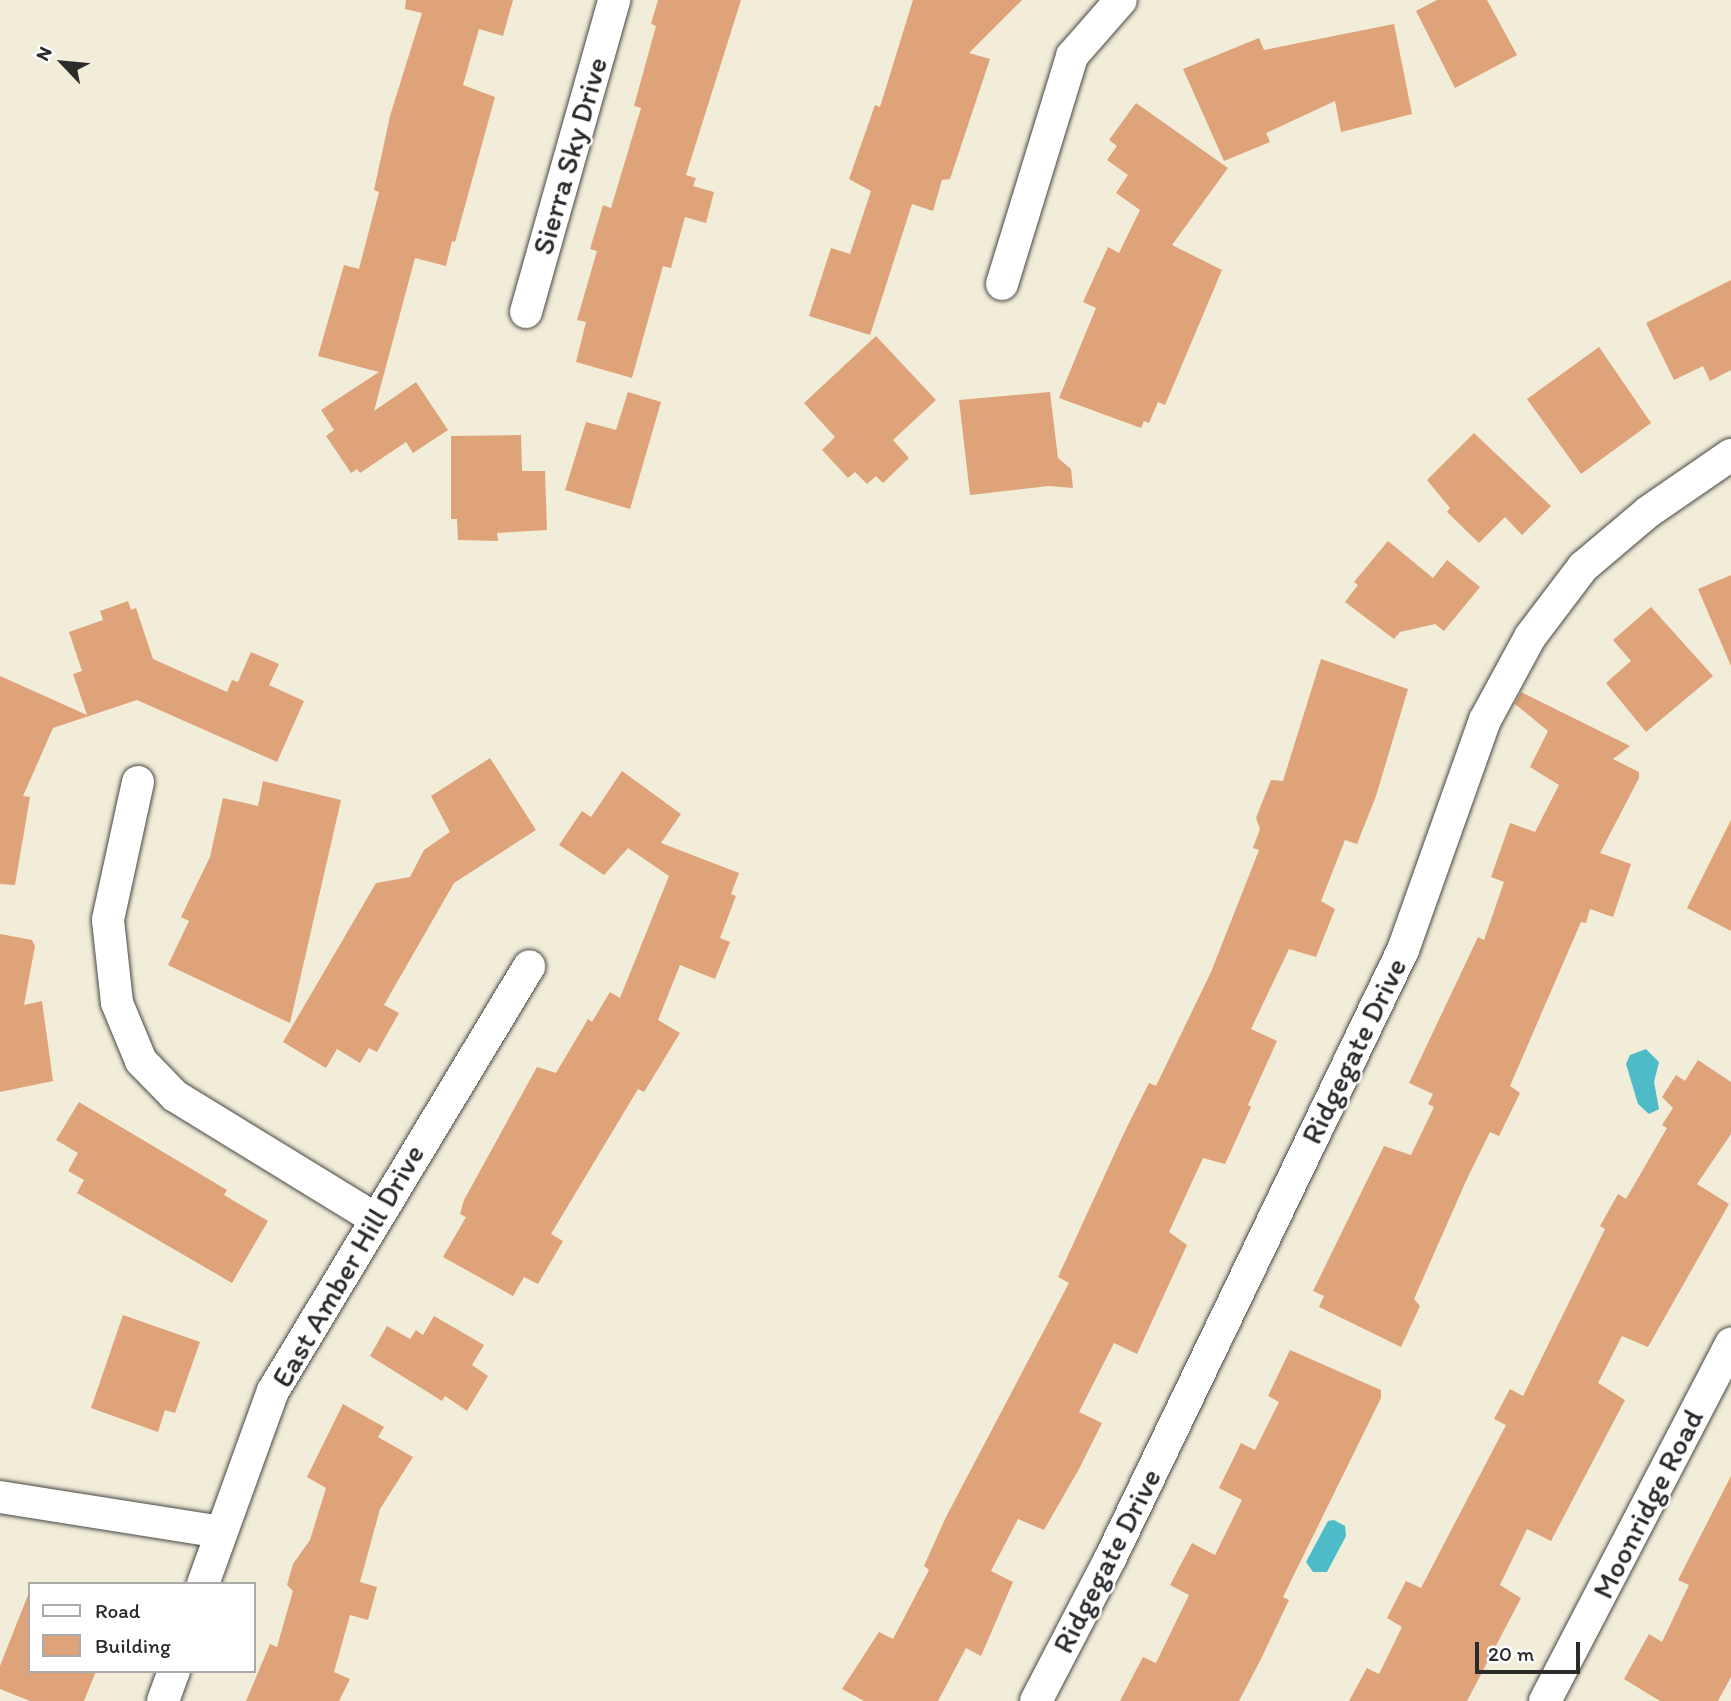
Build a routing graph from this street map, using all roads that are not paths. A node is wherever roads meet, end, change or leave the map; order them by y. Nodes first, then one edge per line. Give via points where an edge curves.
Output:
1 (614, 0) edge
2 (1121, 0) edge
3 (1002, 284) dead end
4 (526, 312) dead end
5 (1731, 454) edge
6 (138, 782) dead end
7 (529, 966) dead end
8 (374, 1218) junction
9 (1731, 1343) edge
10 (0, 1497) edge
11 (220, 1532) junction
12 (204, 1582) edge
13 (173, 1673) edge
14 (163, 1701) edge
15 (1036, 1701) edge
16 (1545, 1701) edge

1 - 4 street, Sierra Sky Drive
2 - 3 street via 1072,56
5 - 15 street, Ridgegate Drive via 1648,512 1583,567 1530,637 1485,720 1403,950 1110,1559
6 - 8 street via 108,920 117,1003 141,1061 175,1096
7 - 8 street, East Amber Hill Drive
8 - 11 street, East Amber Hill Drive via 273,1391
9 - 16 street, Moonridge Road
10 - 11 street
11 - 12 street, East Amber Hill Drive
13 - 14 street

